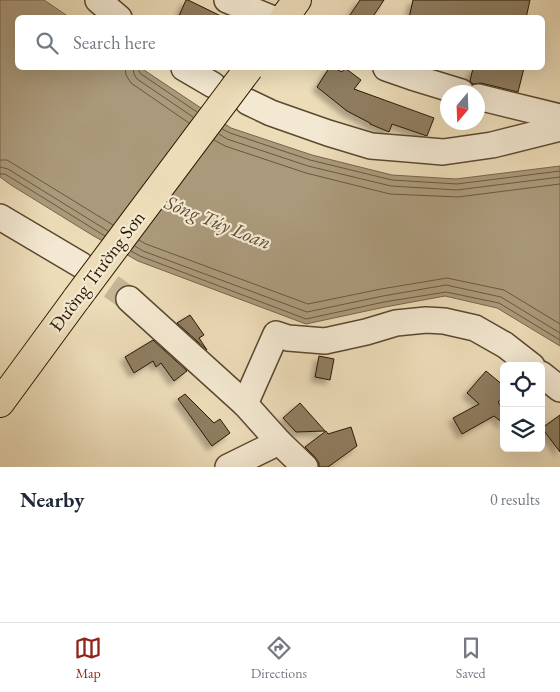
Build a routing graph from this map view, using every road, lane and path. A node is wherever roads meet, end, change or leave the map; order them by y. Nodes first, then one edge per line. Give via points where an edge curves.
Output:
1 (98, 0) edge
2 (227, 0) edge
3 (297, 0) edge
4 (116, 15) edge
5 (264, 15) edge
6 (286, 15) edge
7 (187, 70) edge
8 (248, 70) edge
9 (392, 70) edge
10 (213, 85) dead end
11 (440, 86) edge
12 (485, 99) edge
13 (248, 102) dead end
14 (560, 118) edge
15 (560, 128) edge
16 (0, 217) edge
17 (81, 265) tunnel mouth
18 (129, 299) tunnel mouth
19 (527, 362) edge
20 (545, 377) edge
21 (560, 389) edge
22 (0, 403) edge
23 (244, 404) junction
24 (279, 442) junction
25 (228, 467) edge
26 (305, 467) edge

1 - 4 street
2 - 5 street
3 - 6 highway
7 - 10 street
8 - 22 highway, Đường Trường Sơn, bridge
9 - 11 street
12 - 14 street
13 - 15 street via 271,113 371,146 443,152 492,145
16 - 17 street
18 - 23 street
19 - 23 street via 475,328 444,321 396,323 325,341 276,334
20 - 21 street
23 - 24 street
24 - 25 street
24 - 26 street

